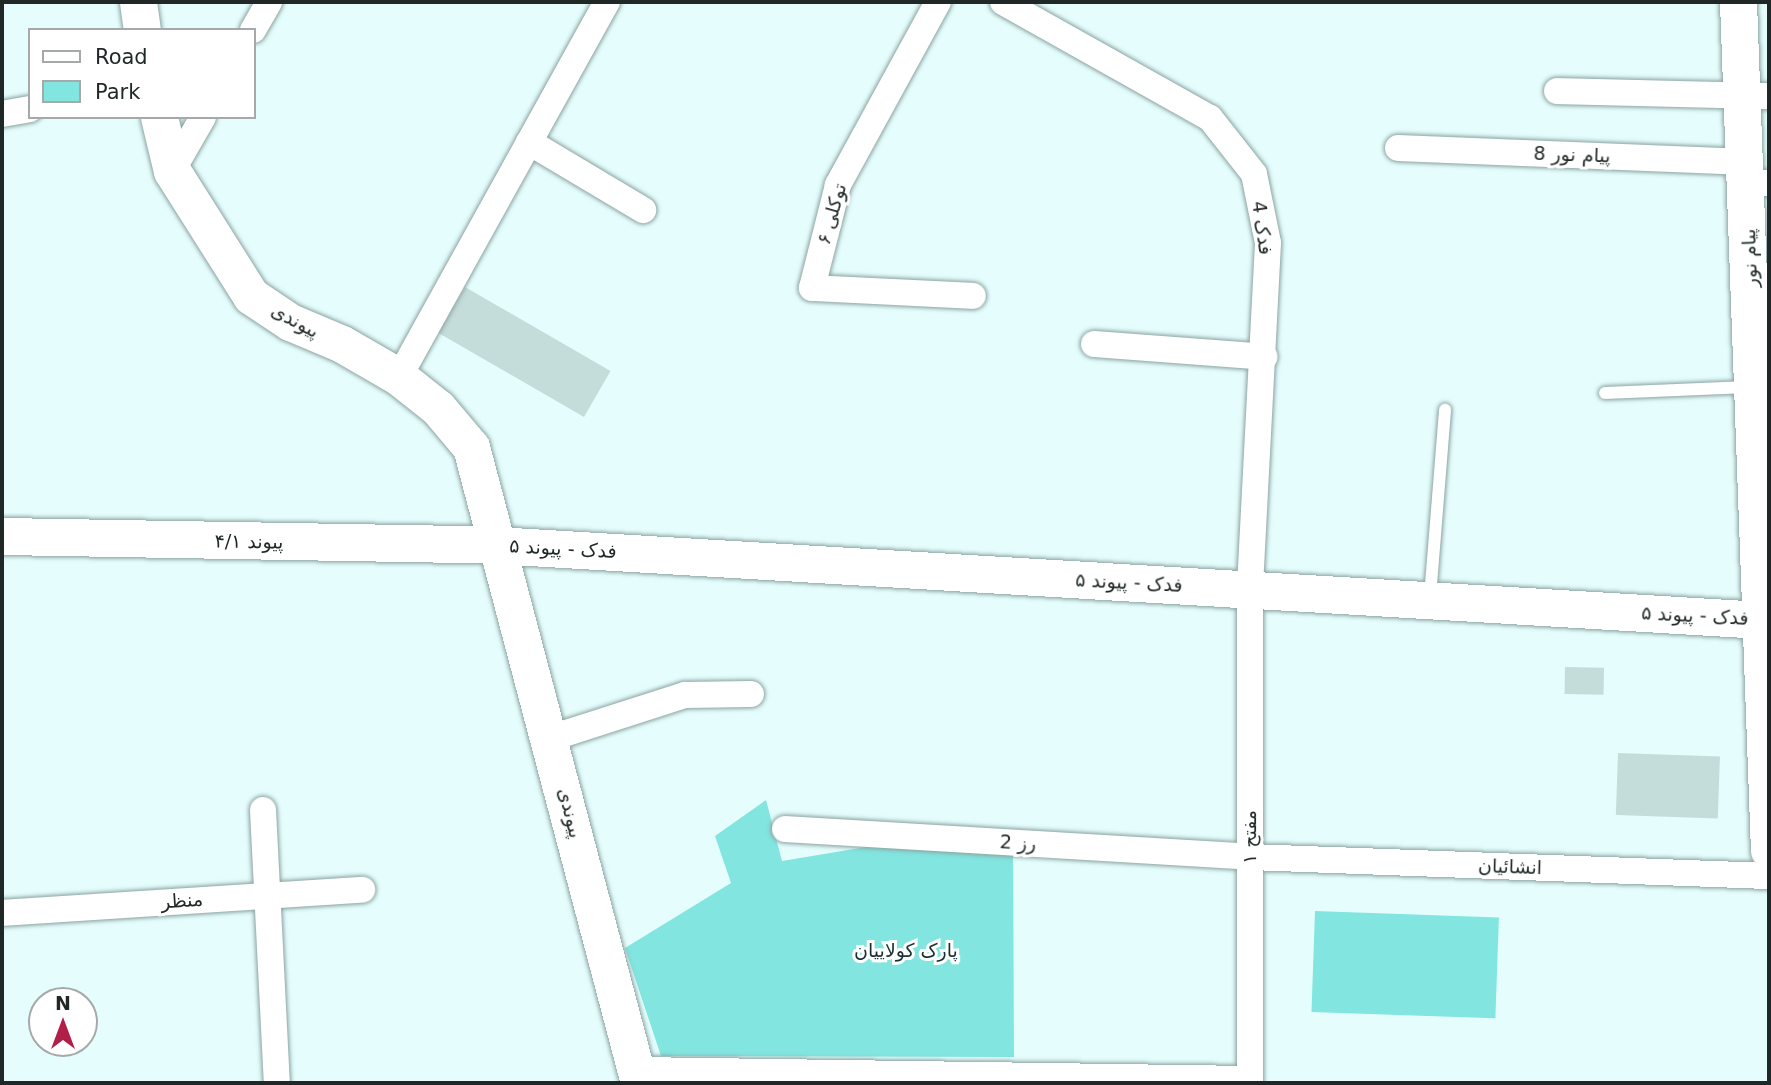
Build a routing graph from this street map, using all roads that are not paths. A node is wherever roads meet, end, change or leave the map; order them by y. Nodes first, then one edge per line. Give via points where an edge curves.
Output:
1 (138, 2) edge
2 (269, 2) edge
3 (607, 2) edge
4 (938, 2) edge
5 (1003, 2) edge
6 (1738, 2) edge
7 (142, 28) edge
8 (254, 28) edge
9 (1557, 91) dead end
10 (1756, 96) edge
11 (28, 109) edge
12 (2, 114) edge
13 (159, 119) edge
14 (202, 119) edge
15 (529, 142) junction
16 (1398, 148) dead end
17 (172, 171) junction
18 (1755, 176) edge
19 (643, 211) dead end
20 (973, 296) dead end
21 (1094, 344) dead end
22 (1265, 357) junction
23 (399, 377) junction
24 (1762, 387) edge
25 (1605, 393) dead end
26 (1445, 410) dead end
27 (480, 481) junction
28 (2, 536) edge
29 (496, 545) junction
30 (435, 546) junction
31 (570, 550) junction
32 (1250, 590) junction
33 (512, 600) junction
34 (1430, 601) junction
35 (1766, 621) edge
36 (751, 694) dead end
37 (551, 738) junction
38 (1768, 800) edge
39 (263, 810) dead end
40 (785, 830) dead end
41 (1769, 850) edge
42 (1250, 857) junction
43 (1769, 876) edge
44 (362, 890) dead end
45 (267, 896) junction
46 (2, 913) edge
47 (637, 1077) edge
48 (1250, 1081) edge
49 (273, 1082) edge

1 - 7 street
2 - 8 street
3 - 15 street
4 - 20 street, توکلی ۶ via 838,185 812,288
5 - 22 street, فدک 4 via 1210,118 1254,174 1268,243
6 - 10 street, پیام نور
9 - 10 street
10 - 18 street, پیام نور
11 - 12 street
13 - 17 street, پیوندی
14 - 17 street
15 - 19 street
15 - 23 street
16 - 18 street, پیام نور 8
17 - 23 street, پیوندی via 251,296 290,322 342,344
18 - 24 street, پیام نور
21 - 22 street
22 - 32 street, فدک 4
23 - 27 street, پیوندی via 438,408 471,447
24 - 25 lane
24 - 35 street, پیام نور
26 - 34 lane
27 - 29 street, پیوندی
27 - 30 street via 469,520
28 - 30 street, پیوند ۴/۱
29 - 30 street, پیوند ۴/۱
29 - 31 street, فدک - پیوند ۵
29 - 33 street, پیوندی
30 - 33 street
31 - 32 street, فدک - پیوند ۵
31 - 33 street via 533,563
32 - 34 street, فدک - پیوند ۵
32 - 42 street, مفتح ۱
33 - 37 street, پیوندی
34 - 35 street, فدک - پیوند ۵
35 - 38 street, پیام نور
36 - 37 street via 685,695
37 - 47 street, پیوندی
38 - 41 street, پیام نور
39 - 45 street
40 - 42 street, رز 2
42 - 43 street, انشائیان
42 - 48 street, مفتح ۱
44 - 45 street, منظر
45 - 46 street, منظر
45 - 49 street
47 - 48 street

